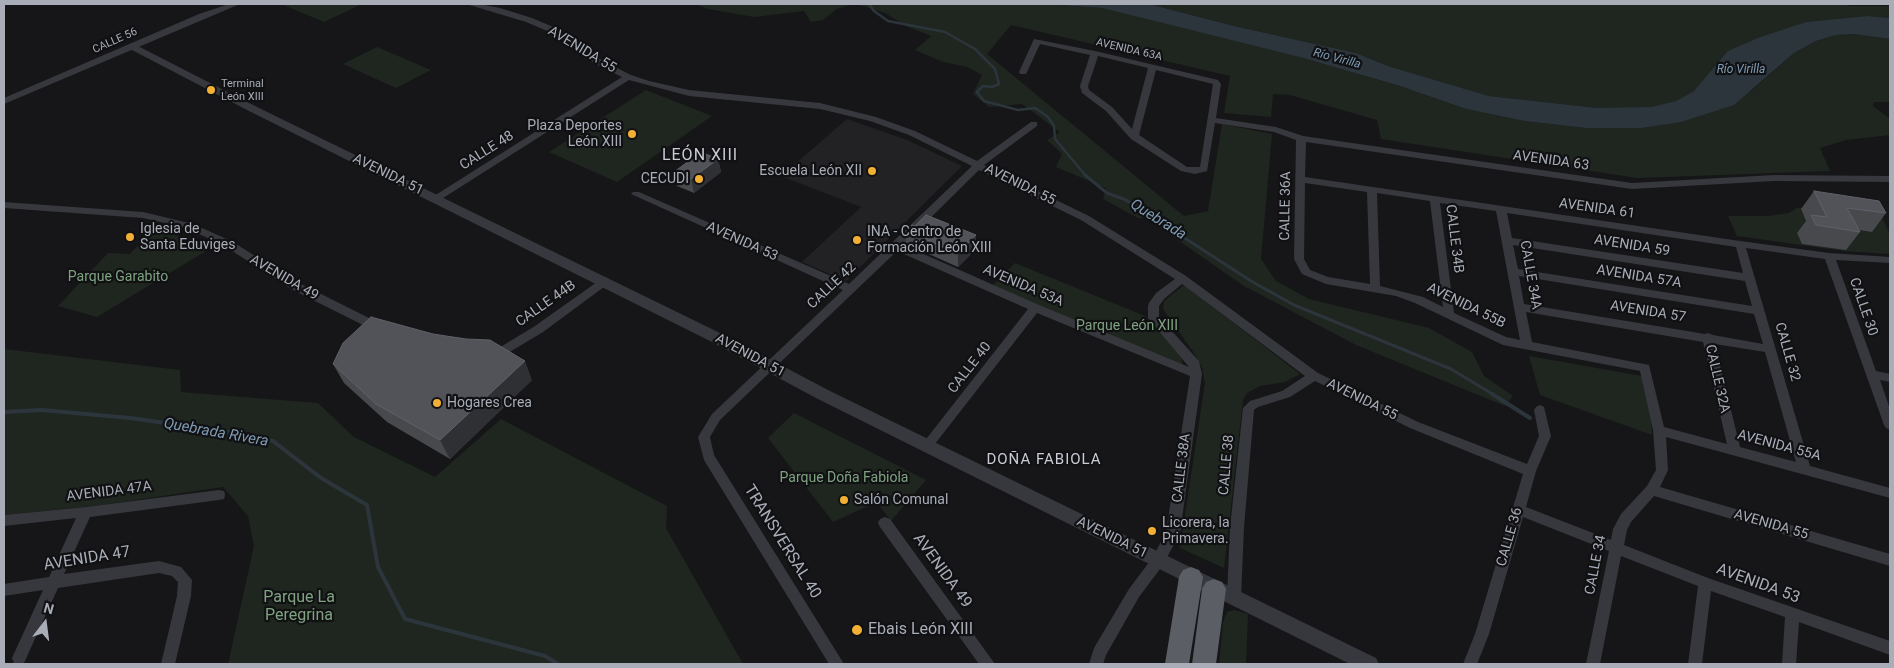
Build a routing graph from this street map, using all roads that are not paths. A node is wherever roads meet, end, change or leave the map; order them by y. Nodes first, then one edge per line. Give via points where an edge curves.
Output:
1 (236, 4) edge
2 (470, 4) edge
3 (132, 46) junction
4 (1095, 53) junction
5 (1153, 67) junction
6 (1023, 72) dead end
7 (628, 77) junction
8 (4, 101) edge
9 (1211, 120) junction
10 (1034, 124) dead end
11 (1134, 137) junction
12 (1301, 139) junction
13 (978, 164) junction
14 (1300, 179) junction
15 (1890, 179) edge
16 (1372, 190) junction
17 (636, 194) dead end
18 (437, 198) junction
19 (1435, 199) junction
20 (4, 205) edge
21 (1501, 209) junction
22 (1508, 241) junction
23 (1740, 244) junction
24 (896, 246) junction
25 (1829, 256) junction
26 (1890, 260) edge
27 (1306, 272) joint
28 (1514, 272) junction
29 (1751, 278) junction
30 (1182, 279) junction
31 (604, 281) junction
32 (850, 289) junction
33 (1375, 289) junction
34 (1520, 307) junction
35 (1036, 308) junction
36 (1760, 311) junction
37 (1449, 313) junction
38 (388, 330) edge
39 (1708, 337) junction
40 (1527, 346) junction
41 (1770, 349) junction
42 (475, 352) edge
43 (768, 366) junction
44 (1644, 367) joint
45 (1196, 374) junction
46 (1871, 374) junction
47 (1314, 376) junction
48 (1890, 378) edge
49 (1540, 410) dead end
50 (1890, 425) edge
51 (1659, 430) junction
52 (704, 437) joint
53 (927, 446) junction
54 (1734, 449) junction
55 (1804, 468) junction
56 (1530, 471) junction
57 (1652, 490) junction
58 (1890, 493) edge
59 (219, 494) dead end
60 (1518, 509) junction
61 (86, 512) junction
62 (4, 520) edge
63 (885, 523) dead end
64 (1616, 548) junction
65 (1890, 560) edge
66 (1158, 561) junction
67 (1191, 577) junction
68 (52, 583) junction
69 (1704, 583) junction
70 (4, 590) edge
71 (1224, 593) junction
72 (1792, 615) junction
73 (1182, 621) junction
74 (1890, 648) edge
75 (19, 658) dead end
76 (168, 664) edge
77 (836, 664) edge
78 (988, 664) edge
79 (1096, 664) edge
80 (1172, 664) edge
81 (1177, 664) edge
82 (1204, 664) edge
83 (1369, 664) edge
84 (1470, 664) edge
85 (1593, 664) edge
86 (1695, 664) edge
87 (1790, 664) edge

1 - 3 street, CALLE 56
2 - 7 street, AVENIDA 55 via 546,28
3 - 8 street, CALLE 56
3 - 18 street, AVENIDA 51
4 - 5 street, AVENIDA 63A
4 - 6 street, AVENIDA 63A via 1037,41
4 - 11 street via 1085,91 1109,109
5 - 9 street, AVENIDA 63A via 1215,82
5 - 11 street
7 - 13 street, AVENIDA 55 via 689,93 794,103 853,114 912,133
7 - 18 street, CALLE 48
9 - 11 street via 1205,168 1202,170 1184,168
9 - 12 street, AVENIDA 63 via 1276,130
10 - 13 street, CALLE 42
12 - 14 street, CALLE 36A
12 - 15 street, AVENIDA 63 via 1632,186 1774,178
13 - 24 street, CALLE 42
13 - 30 street, AVENIDA 55 via 1085,218
14 - 16 street, AVENIDA 61
14 - 27 street, CALLE 36A via 1299,259
16 - 19 street, AVENIDA 61
16 - 33 street
17 - 32 street, AVENIDA 53
18 - 31 street, AVENIDA 51
19 - 21 street, AVENIDA 61
19 - 37 street, CALLE 34B
20 - 38 street, AVENIDA 49 via 144,215 189,226 227,243 295,286 354,317
21 - 22 street, CALLE 34A
21 - 23 street, AVENIDA 61
22 - 28 street, CALLE 34A
22 - 29 street, AVENIDA 59
23 - 25 street, AVENIDA 61
23 - 29 street, CALLE 32
24 - 32 street, CALLE 42
24 - 35 street, AVENIDA 53A
25 - 26 street, AVENIDA 61
25 - 46 street, CALLE 30
27 - 33 street, AVENIDA 55B via 1326,280
28 - 34 street, CALLE 34A
28 - 36 street, AVENIDA 57A
29 - 36 street, CALLE 32
30 - 45 street via 1160,296 1153,306 1154,318 1195,364
30 - 47 street, AVENIDA 55
31 - 42 street, CALLE 44B via 553,320 504,350
31 - 43 street, AVENIDA 51
32 - 43 street, CALLE 42
33 - 37 street, AVENIDA 55B via 1408,296
34 - 39 street, AVENIDA 57
34 - 40 street, CALLE 34A
35 - 45 street, AVENIDA 53A
35 - 53 street, CALLE 40
36 - 41 street, CALLE 32
37 - 40 street, AVENIDA 55B via 1493,337
39 - 41 street, AVENIDA 57
39 - 54 street, CALLE 32A
40 - 44 street, AVENIDA 55B
41 - 55 street, CALLE 32
43 - 52 street, CALLE 42 via 716,417
43 - 53 street, AVENIDA 51
44 - 51 street, CALLE 34
45 - 66 street, CALLE 38A via 1173,533
46 - 48 street
46 - 50 street, CALLE 30
47 - 56 street, AVENIDA 55 via 1414,425
47 - 71 street, CALLE 38 via 1286,394 1254,404 1246,415 1237,527
49 - 56 street, CALLE 36 via 1545,436
51 - 54 street, AVENIDA 55A
51 - 57 street, CALLE 34 via 1663,467
52 - 77 street, TRANSVERSAL 40 via 708,456
53 - 66 street, AVENIDA 51
54 - 55 street, AVENIDA 55A
55 - 58 street, AVENIDA 55A
56 - 60 street, CALLE 36
57 - 64 street, CALLE 34 via 1626,518
57 - 65 street, AVENIDA 55
59 - 61 street, AVENIDA 47A
60 - 64 street, AVENIDA 53
60 - 84 street, CALLE 36 via 1482,634
61 - 62 street, AVENIDA 47A
61 - 68 street
63 - 78 street, AVENIDA 49
64 - 69 street, AVENIDA 53
64 - 85 street, CALLE 34
66 - 67 street, AVENIDA 51
66 - 79 street, CALLE 38A via 1134,593 1099,653
67 - 71 street, AVENIDA 51
67 - 73 highway
68 - 70 street, AVENIDA 47
68 - 75 street
68 - 76 street, AVENIDA 47 via 159,567 176,570 185,580 184,596
69 - 72 street, AVENIDA 53
69 - 86 street
71 - 82 highway
71 - 83 street, AVENIDA 51
72 - 74 street, AVENIDA 53
72 - 87 street
73 - 80 highway
73 - 81 highway

